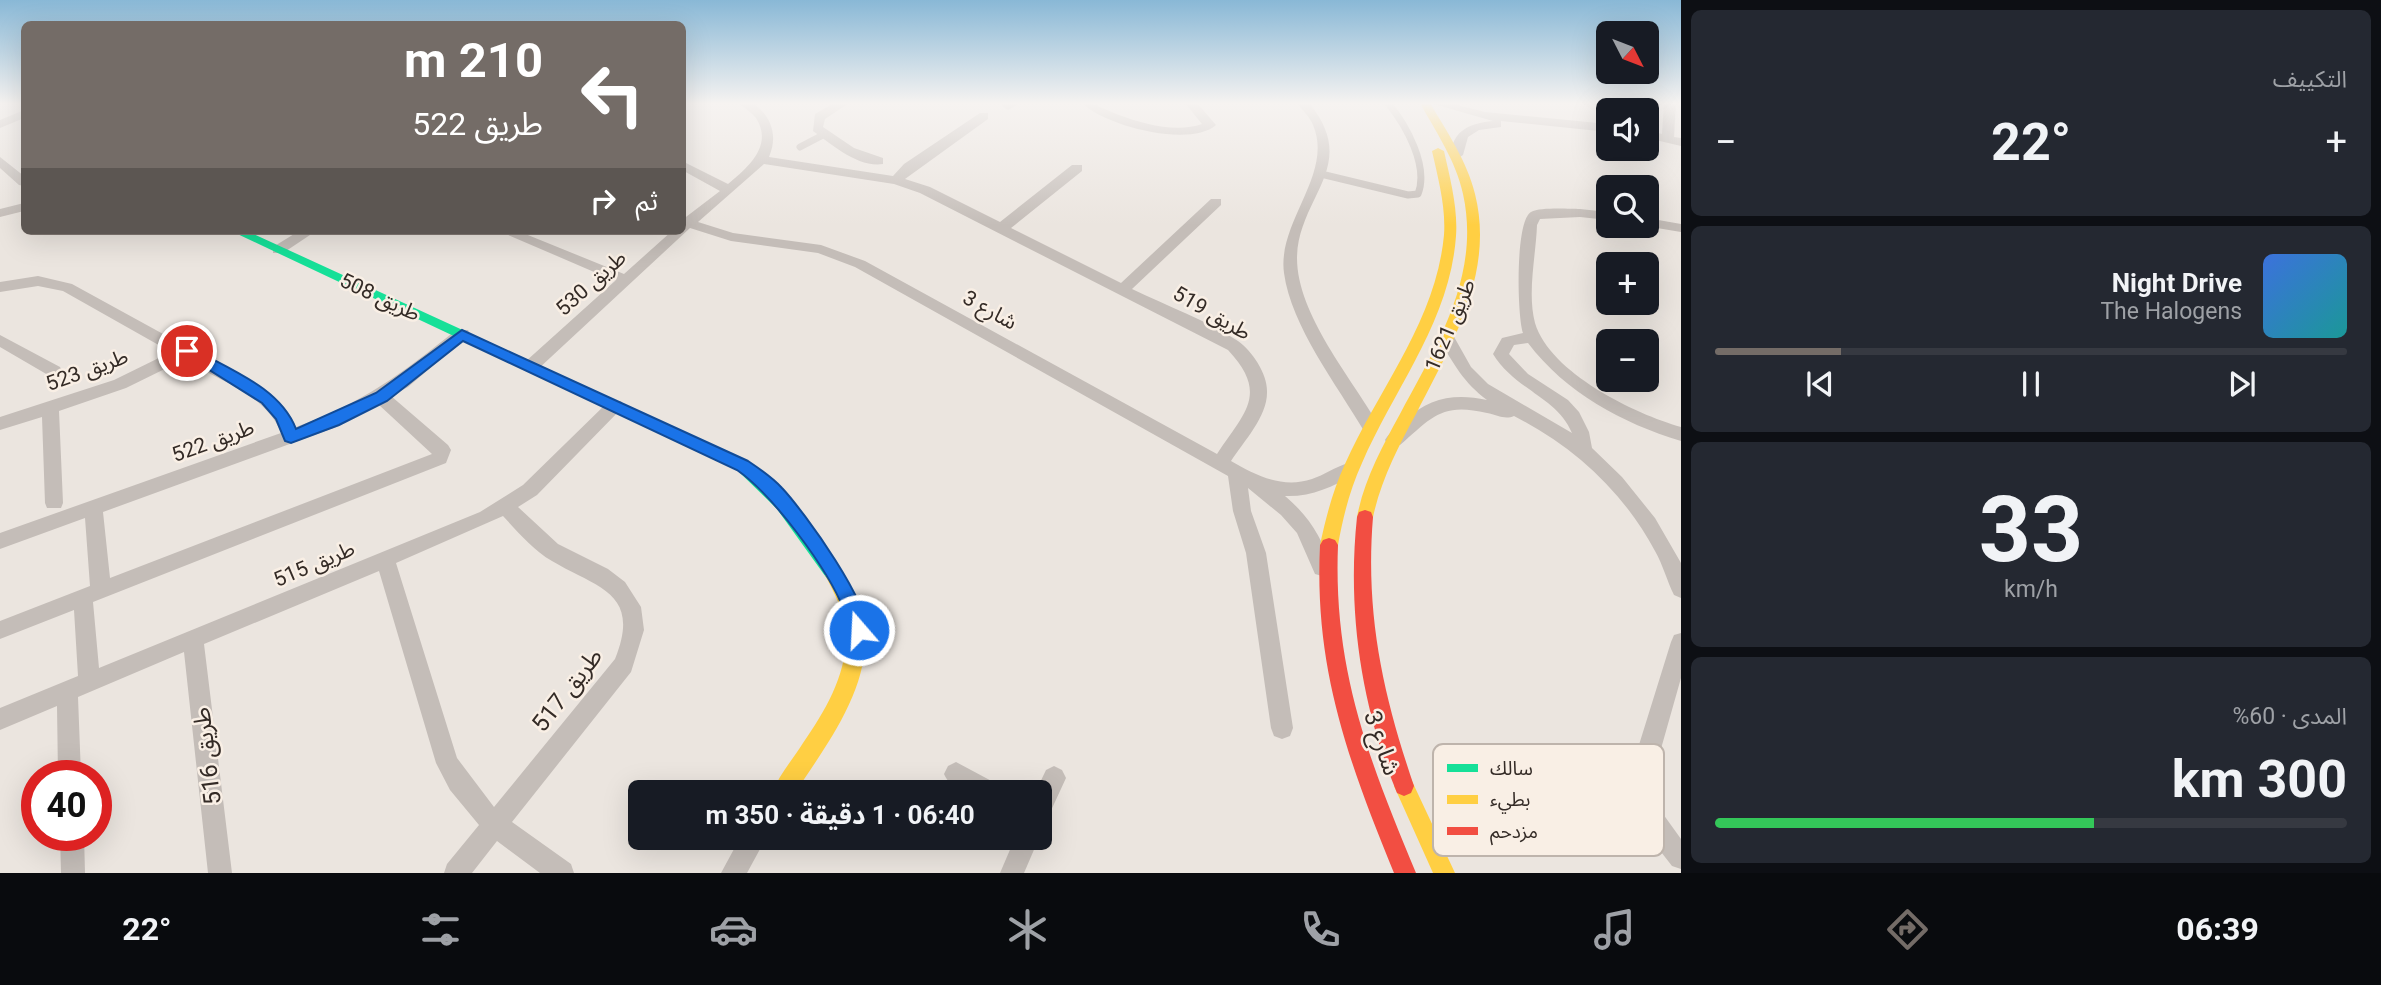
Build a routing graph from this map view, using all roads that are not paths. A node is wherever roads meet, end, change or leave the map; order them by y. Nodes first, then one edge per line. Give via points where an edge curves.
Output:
1 (766, 144) edge
2 (806, 144) edge
3 (837, 144) edge
4 (943, 144) edge
5 (1326, 144) edge
6 (1411, 144) edge
7 (1434, 144) edge
8 (1450, 144) edge
9 (1458, 144) edge
10 (800, 147) dead end
11 (849, 151) junction
12 (1457, 155) junction
13 (761, 160) junction
14 (0, 161) edge
15 (878, 161) dead end
16 (686, 167) edge
17 (1077, 168) dead end
18 (839, 171) junction
19 (1321, 174) junction
20 (21, 179) edge
21 (896, 180) junction
22 (727, 189) junction
23 (1216, 202) dead end
24 (21, 208) edge
25 (0, 213) edge
26 (1596, 215) edge
27 (1659, 224) edge
28 (686, 225) edge
29 (1681, 228) edge
30 (686, 229) edge
31 (1001, 229) junction
32 (246, 235) edge
33 (302, 235) edge
34 (516, 235) edge
35 (675, 235) edge
36 (278, 250) junction
37 (626, 280) junction
38 (0, 287) edge
39 (1123, 289) junction
40 (462, 334) junction
41 (1532, 338) junction
42 (1447, 339) junction
43 (0, 340) edge
44 (187, 351) junction
45 (531, 366) junction
46 (54, 370) dead end
47 (382, 397) junction
48 (615, 405) junction
49 (50, 408) junction
50 (0, 424) edge
51 (1370, 426) junction
52 (1562, 434) junction
53 (1681, 434) edge
54 (291, 437) junction
55 (1394, 440) junction
56 (1584, 452) junction
57 (1348, 470) junction
58 (1236, 472) junction
59 (54, 503) dead end
60 (506, 507) junction
61 (93, 508) junction
62 (1332, 520) joint
63 (0, 541) edge
64 (1361, 544) joint
65 (385, 559) junction
66 (1326, 583) junction
67 (1681, 589) edge
68 (92, 595) junction
69 (0, 631) edge
70 (193, 639) junction
71 (1681, 642) edge
72 (89, 682) junction
73 (67, 691) junction
74 (0, 719) edge
75 (1282, 728) dead end
76 (1651, 744) edge
77 (69, 760) edge
78 (956, 774) dead end
79 (1054, 778) dead end
80 (790, 780) edge
81 (967, 780) edge
82 (1052, 782) edge
83 (493, 825) junction
84 (1664, 837) edge
85 (1433, 848) edge
86 (747, 850) edge
87 (1022, 850) edge
88 (72, 851) edge
89 (1436, 856) edge
90 (1681, 857) edge
91 (73, 873) edge
92 (220, 873) edge
93 (456, 873) edge
94 (562, 873) edge
95 (733, 873) edge
96 (1012, 873) edge
97 (1405, 873) edge
98 (1444, 873) edge

1 - 13 street
2 - 10 lane
3 - 11 street
4 - 21 street
5 - 19 street
6 - 19 lane via 1422,183 1418,194
7 - 51 street, طريق 1621 via 1449,186 1451,248 1440,293 1420,338
8 - 12 street, طريق 1621
9 - 12 street
11 - 15 street
11 - 18 street
12 - 42 street, طريق 1621 via 1470,194 1474,256 1469,288
13 - 18 street, طريق 519
13 - 22 street, طريق 530
14 - 20 street
16 - 22 street
17 - 31 street
18 - 21 street, طريق 519
19 - 51 street via 1307,201 1290,256 1298,301
21 - 31 street, طريق 519 via 935,194
22 - 28 street, طريق 530
23 - 39 street
24 - 25 street
26 - 41 street via 1535,215 1530,225 1527,321
27 - 29 street
30 - 58 street, شارع 3 via 814,248 848,258
31 - 39 street, طريق 519
32 - 36 street, طريق 508
33 - 36 street
34 - 37 street
35 - 37 street, طريق 530
36 - 40 street, طريق 508
37 - 45 street, طريق 530
38 - 44 street via 55,282
39 - 58 street, طريق 519 via 1234,346 1250,360 1261,392
40 - 45 street, طريق 508
40 - 47 street, طريق 522
41 - 53 street via 1582,387 1645,423
41 - 56 street via 1508,340 1501,354 1514,372 1564,406 1583,438
42 - 52 street via 1471,379 1494,398
42 - 55 street, طريق 1621
43 - 46 street
44 - 49 street, طريق 523 via 120,384
44 - 54 street via 268,400 283,416
45 - 48 street, طريق 508
47 - 54 street, طريق 522
47 - 68 street via 442,450 440,458
48 - 60 street, طريق 515 via 539,481
48 - 80 street, طريق 508 via 761,478 791,511 853,608 859,630 853,672
49 - 50 street, طريق 523
49 - 59 street
51 - 57 street, طريق 1621
52 - 55 street via 1490,406 1454,403 1433,407
52 - 56 street
54 - 61 street, طريق 522
55 - 64 street, طريق 1621 via 1374,485
56 - 67 street via 1631,499
57 - 58 street, شارع 3 via 1299,491
57 - 62 street, طريق 1621
58 - 66 street, شارع 3 via 1303,523 1315,541
58 - 75 street via 1242,511 1256,553
60 - 65 street, طريق 515
60 - 83 street, طريق 517 via 543,545 608,579 625,594 634,615 634,640 623,665
61 - 63 street, طريق 522
61 - 68 street
62 - 66 street, شارع 3
64 - 85 street, شارع 3 via 1362,613 1372,683 1396,766
65 - 70 street, طريق 515
65 - 83 street via 447,763 474,807
66 - 97 street, شارع 3 via 1336,681 1357,751
68 - 69 street
68 - 72 street
70 - 72 street, طريق 515
70 - 92 street, طريق 516
71 - 76 street
72 - 73 street, طريق 515
73 - 74 street, طريق 515
73 - 77 street
78 - 81 street
79 - 82 street
83 - 93 street
83 - 94 street
84 - 90 street
86 - 95 street
87 - 96 street
88 - 91 street
89 - 98 street, شارع 3

